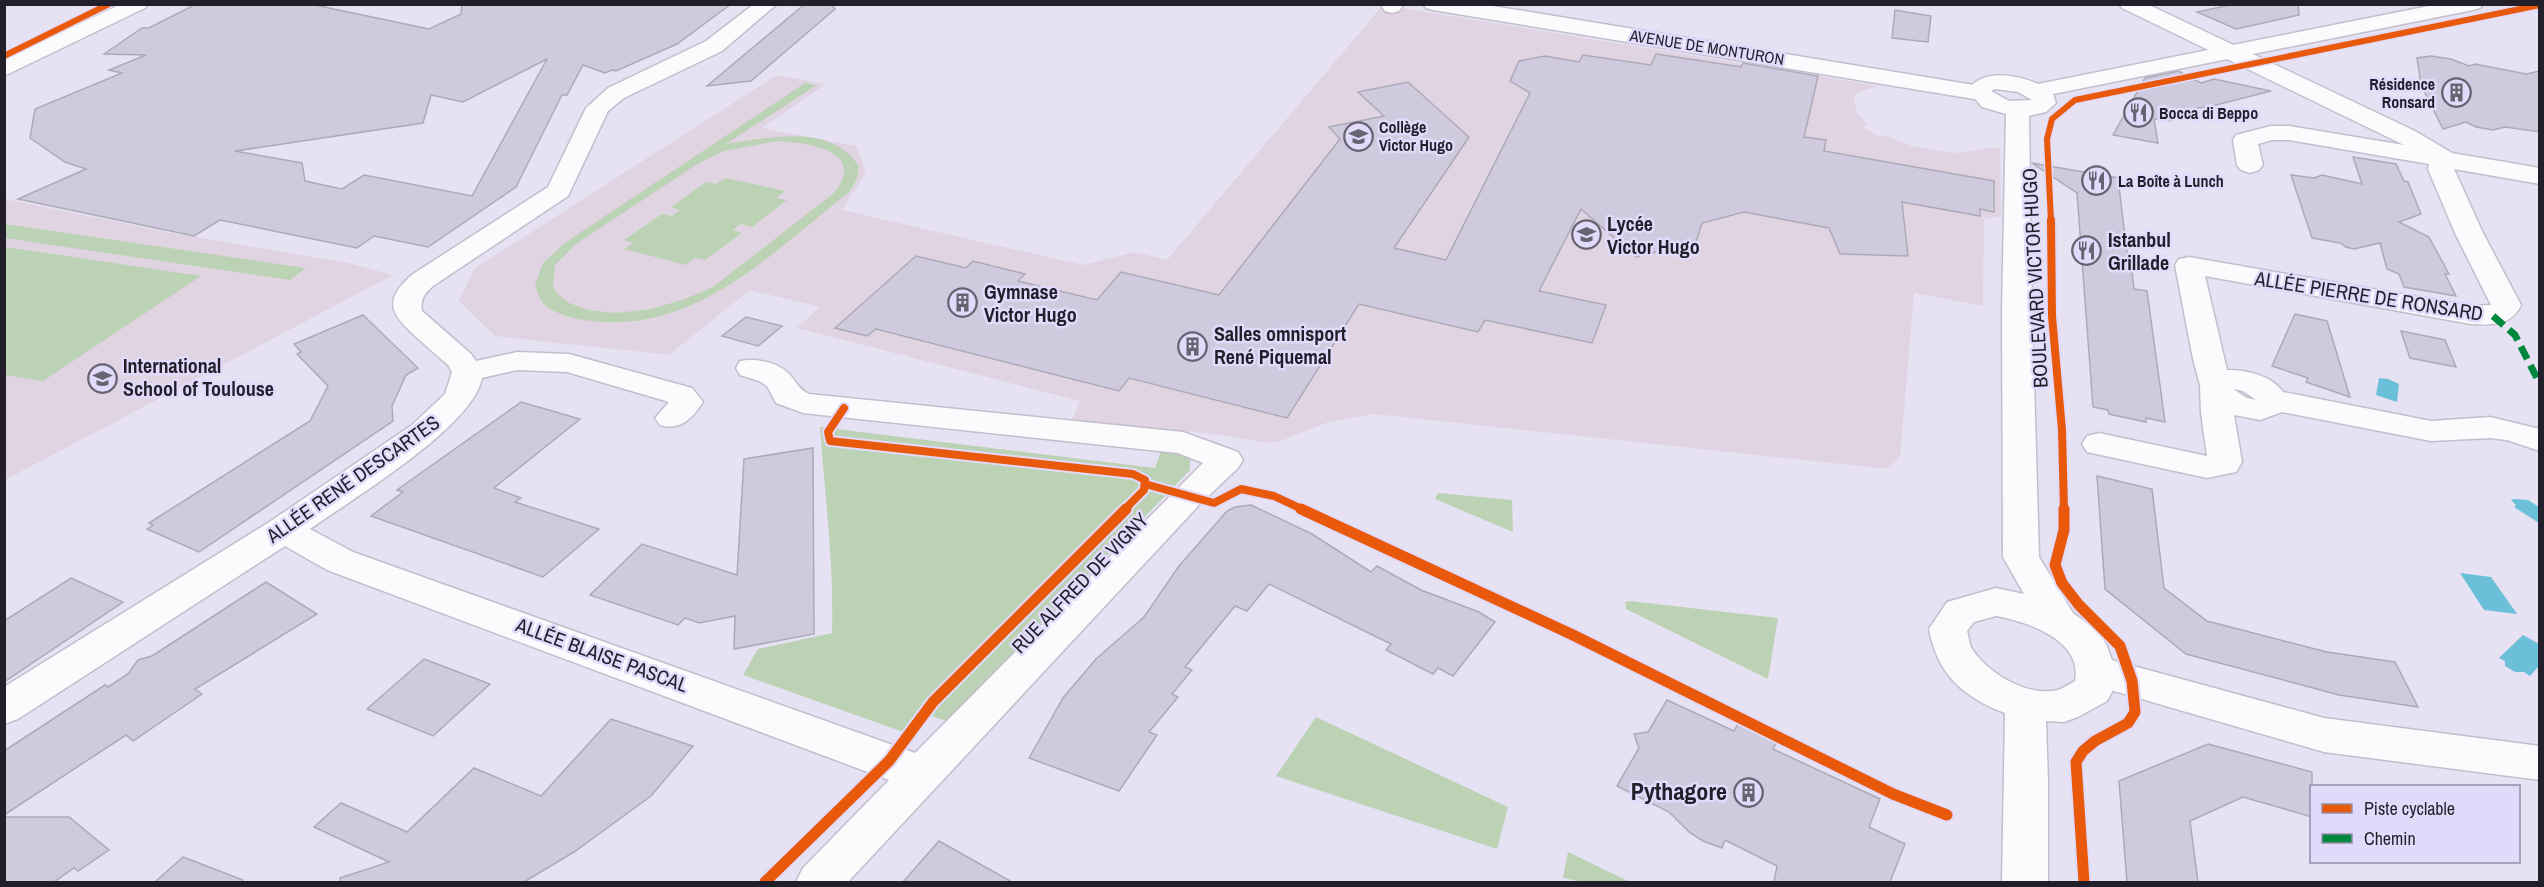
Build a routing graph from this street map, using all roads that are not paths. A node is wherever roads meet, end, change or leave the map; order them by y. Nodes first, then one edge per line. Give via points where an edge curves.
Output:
1 (138, 4) edge
2 (767, 4) edge
3 (1433, 4) edge
4 (2129, 4) edge
5 (2473, 4) edge
6 (1534, 11) edge
7 (2230, 52) junction
8 (4, 69) edge
9 (2027, 100) junction
10 (2443, 158) junction
11 (2250, 165) dead end
12 (2540, 176) edge
13 (751, 368) dead end
14 (467, 372) junction
15 (2217, 388) junction
16 (671, 418) dead end
17 (2540, 441) edge
18 (2099, 444) dead end
19 (285, 530) junction
20 (2021, 556) junction
21 (1979, 603) junction
22 (2058, 621) junction
23 (2097, 671) junction
24 (2025, 704) junction
25 (4, 708) edge
26 (2540, 763) edge
27 (922, 774) junction
28 (819, 882) edge
29 (2025, 882) edge

1 - 8 street
2 - 14 street via 714,46 604,100 559,191 414,289 407,298 406,312 460,360
3 - 6 street, AVENUE DE MONTURON
4 - 7 street
5 - 7 street
6 - 9 street, AVENUE DE MONTURON via 1980,93 1994,103
7 - 9 street
7 - 10 street via 2406,136
9 - 20 street, BOULEVARD VICTOR HUGO via 2016,134
10 - 11 street via 2279,133 2245,140
10 - 12 street
10 - 15 street, ALLÉE PIERRE DE RONSARD via 2441,169 2506,305 2504,310 2493,316 2471,315 2189,265
13 - 27 street, RUE ALFRED DE VIGNY via 775,376 787,396 803,402 1183,443 1226,460
14 - 16 street via 517,361 569,363 681,395 687,402
14 - 19 street, ALLÉE RENÉ DESCARTES via 460,395 434,424
15 - 17 street via 2231,402 2253,409 2270,407 2273,400 2418,429 2452,432 2484,427 2510,430
15 - 18 street, ALLÉE PIERRE DE RONSARD via 2224,464 2207,467
19 - 25 street, ALLÉE RENÉ DESCARTES
19 - 27 street, ALLÉE BLAISE PASCAL via 340,561
20 - 21 street via 2006,580
20 - 22 street, BOULEVARD VICTOR HUGO
21 - 22 street via 2027,607
21 - 24 street via 1957,612 1949,622 1946,633 1953,655 1977,681
22 - 23 street via 2080,639 2093,657
23 - 24 street via 2093,690 2074,704
23 - 26 street via 2324,735
24 - 29 street
27 - 28 street, RUE ALFRED DE VIGNY

